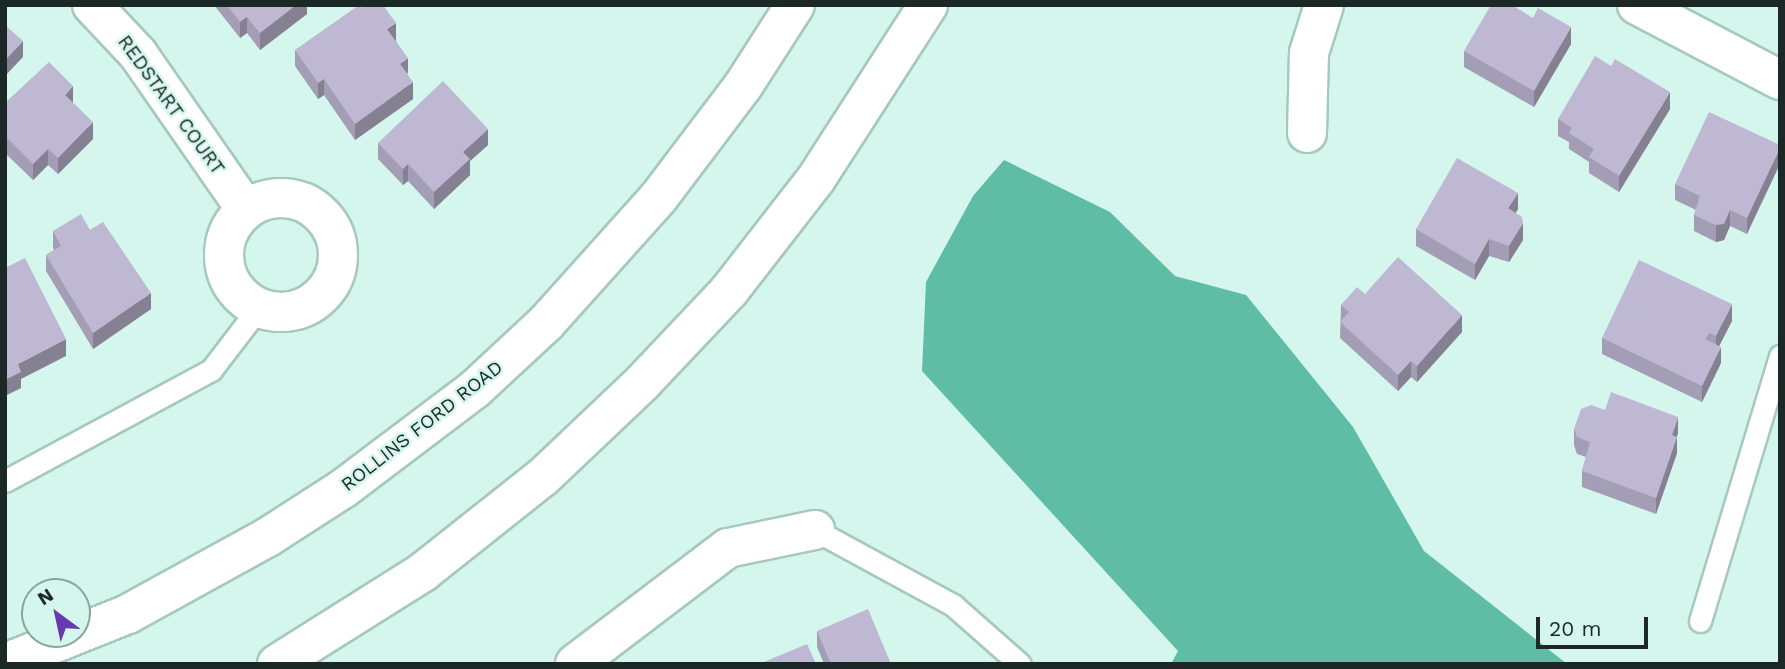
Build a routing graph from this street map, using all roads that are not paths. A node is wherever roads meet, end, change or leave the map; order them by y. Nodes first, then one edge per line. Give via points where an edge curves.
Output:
1 (92, 5) edge
2 (795, 5) edge
3 (928, 5) edge
4 (1324, 5) edge
5 (1637, 5) edge
6 (1780, 80) edge
7 (1307, 133) dead end
8 (245, 208) junction
9 (257, 310) junction
10 (1780, 356) edge
11 (5, 481) edge
12 (815, 530) joint
13 (1700, 621) dead end
14 (5, 663) edge
15 (277, 664) edge
16 (575, 664) edge
17 (1020, 664) edge

1 - 8 main road, REDSTART COURT via 138,54
2 - 14 main road, ROLLINS FORD ROAD via 743,86 659,197 546,323 475,389 344,488 268,537 128,614
3 - 15 main road via 816,179 729,290 642,383 543,477 423,572
4 - 7 main road via 1310,53
5 - 6 main road
8 - 9 main road via 229,230 222,262 232,288
8 - 9 main road via 300,198 325,216 336,235 338,263 326,290 291,314
9 - 11 lane via 211,370
10 - 13 lane
12 - 16 main road via 728,548
12 - 17 lane via 953,605

